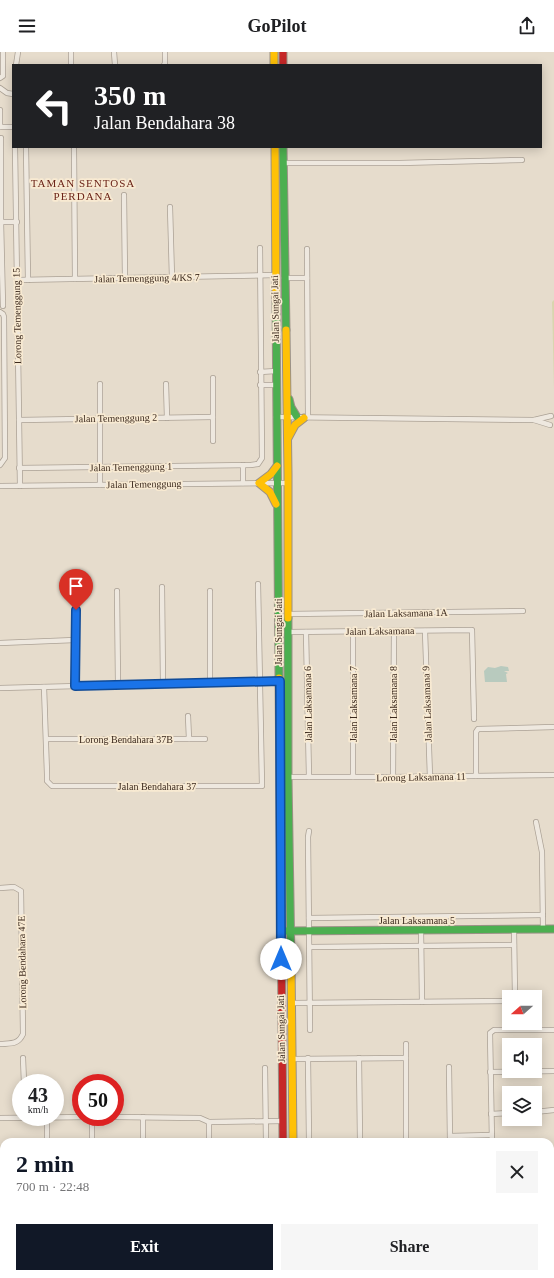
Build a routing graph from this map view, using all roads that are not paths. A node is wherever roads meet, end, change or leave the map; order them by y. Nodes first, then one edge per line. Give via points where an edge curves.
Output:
1 (3, 52) edge
2 (18, 52) edge
3 (71, 52) edge
4 (114, 52) edge
5 (165, 52) edge
6 (274, 52) edge
7 (283, 52) edge
8 (16, 64) edge
9 (71, 64) edge
10 (115, 64) edge
11 (164, 64) edge
12 (274, 64) edge
13 (283, 64) edge
14 (2, 77) edge
15 (0, 88) edge
16 (12, 94) edge
17 (0, 110) edge
18 (0, 127) edge
19 (12, 127) edge
20 (1, 138) edge
21 (15, 148) edge
22 (26, 148) edge
23 (275, 148) edge
24 (283, 148) edge
25 (74, 149) dead end
26 (522, 160) dead end
27 (283, 163) junction
28 (124, 195) dead end
29 (170, 207) dead end
30 (0, 222) edge
31 (17, 222) junction
32 (260, 248) dead end
33 (307, 249) dead end
34 (260, 275) junction
35 (276, 275) junction
36 (172, 278) junction
37 (284, 278) junction
38 (307, 278) junction
39 (125, 279) junction
40 (17, 280) junction
41 (28, 280) junction
42 (75, 280) junction
43 (3, 306) dead end
44 (0, 312) edge
45 (276, 371) junction
46 (260, 372) junction
47 (213, 378) dead end
48 (100, 384) dead end
49 (166, 384) dead end
50 (260, 385) junction
51 (276, 385) junction
52 (286, 385) junction
53 (551, 416) dead end
54 (213, 417) junction
55 (276, 417) junction
56 (303, 417) junction
57 (167, 418) junction
58 (287, 418) junction
59 (100, 419) junction
60 (19, 420) junction
61 (534, 420) junction
62 (550, 425) dead end
63 (288, 438) junction
64 (213, 441) dead end
65 (0, 465) edge
66 (277, 466) junction
67 (100, 467) junction
68 (19, 468) junction
69 (243, 468) junction
70 (243, 483) junction
71 (259, 483) junction
72 (277, 483) junction
73 (288, 483) junction
74 (100, 485) junction
75 (0, 486) edge
76 (20, 486) junction
77 (278, 506) junction
78 (258, 584) dead end
79 (162, 587) dead end
80 (210, 590) dead end
81 (117, 591) dead end
82 (76, 593) dead end
83 (523, 611) dead end
84 (288, 614) junction
85 (425, 630) junction
86 (353, 631) junction
87 (394, 631) junction
88 (288, 632) junction
89 (306, 632) junction
90 (75, 640) junction
91 (0, 643) edge
92 (280, 681) junction
93 (260, 682) junction
94 (210, 683) junction
95 (163, 684) junction
96 (118, 685) junction
97 (75, 686) junction
98 (44, 687) junction
99 (0, 688) edge
100 (188, 716) dead end
101 (474, 719) dead end
102 (554, 727) edge
103 (47, 739) junction
104 (189, 739) junction
105 (205, 739) dead end
106 (554, 775) edge
107 (476, 776) junction
108 (288, 777) junction
109 (309, 777) junction
110 (353, 777) junction
111 (392, 777) junction
112 (430, 777) junction
113 (536, 822) dead end
114 (309, 831) dead end
115 (0, 888) edge
116 (543, 916) junction
117 (290, 917) junction
118 (310, 918) junction
119 (543, 929) junction
120 (554, 929) edge
121 (421, 930) junction
122 (514, 930) junction
123 (281, 931) junction
124 (290, 931) junction
125 (308, 931) junction
126 (514, 945) junction
127 (421, 946) junction
128 (310, 947) junction
129 (290, 948) junction
130 (514, 990) edge
131 (502, 1001) edge
132 (422, 1002) junction
133 (291, 1003) junction
134 (310, 1003) junction
135 (310, 1030) dead end
136 (554, 1030) edge
137 (0, 1044) edge
138 (406, 1044) dead end
139 (23, 1058) dead end
140 (308, 1058) junction
141 (359, 1058) junction
142 (406, 1058) junction
143 (292, 1059) junction
144 (449, 1067) dead end
145 (266, 1068) dead end
146 (490, 1072) junction
147 (554, 1072) edge
148 (24, 1074) edge
149 (554, 1110) edge
150 (542, 1111) edge
151 (502, 1113) edge
152 (491, 1114) junction
153 (143, 1116) junction
154 (124, 1117) edge
155 (0, 1118) edge
156 (12, 1118) edge
157 (208, 1121) junction
158 (266, 1121) junction
159 (282, 1121) junction
160 (46, 1126) edge
161 (92, 1126) edge
162 (492, 1135) joint
163 (450, 1136) joint
164 (47, 1138) edge
165 (92, 1138) edge
166 (143, 1138) edge
167 (210, 1138) edge
168 (266, 1138) edge
169 (283, 1138) edge
170 (293, 1138) edge
171 (309, 1138) edge
172 (360, 1138) edge
173 (406, 1138) edge

1 - 14 street
2 - 8 street
3 - 9 street
4 - 10 street
5 - 11 street
6 - 12 main road
7 - 13 main road
15 - 16 street
17 - 18 street
18 - 19 street
20 - 30 street
21 - 31 street, Lorong Temenggung 15
22 - 41 street
23 - 35 main road, Jalan Sungai Jati
24 - 27 main road, Jalan Sungai Jati
25 - 42 street
26 - 27 street
27 - 37 main road, Jalan Sungai Jati
28 - 39 street
29 - 36 street
30 - 31 street
30 - 43 street
31 - 40 street, Lorong Temenggung 15
32 - 34 street, Jalan Temenggung 1
33 - 38 street
34 - 35 street, Jalan Temenggung 4/KS 7
34 - 36 street, Jalan Temenggung 4/KS 7
34 - 46 street, Jalan Temenggung 1
35 - 45 main road, Jalan Sungai Jati
36 - 39 street, Jalan Temenggung 4/KS 7
37 - 38 street
37 - 52 main road, Jalan Sungai Jati
38 - 56 street
39 - 42 street, Jalan Temenggung 4/KS 7
40 - 41 street, Jalan Temenggung 4/KS 7
40 - 60 street, Lorong Temenggung 15
41 - 42 street, Jalan Temenggung 4/KS 7
44 - 65 street via 4,317 5,458
45 - 46 street
45 - 51 main road, Jalan Sungai Jati
46 - 50 street, Jalan Temenggung 1
47 - 54 street
48 - 59 street
49 - 57 street
50 - 51 street
50 - 69 street, Jalan Temenggung 1 via 262,458 258,464
51 - 55 main road, Jalan Sungai Jati
52 - 56 main road via 291,407
52 - 58 main road, Jalan Sungai Jati
53 - 61 street
54 - 57 street, Jalan Temenggung 2
54 - 64 street
55 - 58 street
55 - 66 main road, Jalan Sungai Jati
56 - 58 street
56 - 61 street
56 - 63 main road
57 - 59 street, Jalan Temenggung 2
58 - 63 main road, Jalan Sungai Jati
59 - 60 street, Jalan Temenggung 2
59 - 67 street
60 - 68 street, Lorong Temenggung 15
61 - 62 street
63 - 73 main road, Jalan Sungai Jati
66 - 71 main road
66 - 72 main road, Jalan Sungai Jati
67 - 68 street, Jalan Temenggung 1
67 - 69 street, Jalan Temenggung 1
67 - 74 street
68 - 76 street, Lorong Temenggung 15
69 - 70 street
70 - 71 street, Jalan Temenggung
70 - 74 street, Jalan Temenggung
71 - 72 street, Jalan Temenggung
71 - 77 main road via 270,492
72 - 73 street, Jalan Temenggung
72 - 77 main road, Jalan Sungai Jati
73 - 84 main road, Jalan Sungai Jati
74 - 76 street, Jalan Temenggung
75 - 76 street, Jalan Temenggung
77 - 92 main road, Jalan Sungai Jati
78 - 93 street
79 - 95 street
80 - 94 street
81 - 96 street
82 - 90 street
83 - 84 street, Jalan Laksamana 1A
84 - 88 main road, Jalan Sungai Jati
85 - 87 street, Jalan Laksamana
85 - 101 street, Jalan Laksamana via 472,630
85 - 112 street, Jalan Laksamana 9
86 - 87 street, Jalan Laksamana
86 - 89 street, Jalan Laksamana
86 - 110 street, Jalan Laksamana 7
87 - 111 street, Jalan Laksamana 8
88 - 89 street, Jalan Laksamana
88 - 108 main road, Jalan Sungai Jati
89 - 109 street, Jalan Laksamana 6
90 - 91 street
90 - 97 street
92 - 93 street
92 - 123 main road, Jalan Sungai Jati
93 - 94 street
93 - 103 street, Jalan Bendahara 37 via 262,786 52,786 47,781
94 - 95 street
95 - 96 street
96 - 97 street
97 - 98 street
98 - 99 street
98 - 103 street
100 - 104 street
102 - 107 street via 478,729
103 - 104 street, Lorong Bendahara 37B
104 - 105 street, Lorong Bendahara 37B
106 - 107 street, Lorong Laksamana 11
107 - 112 street, Lorong Laksamana 11
108 - 109 street, Lorong Laksamana 11
108 - 117 main road, Jalan Sungai Jati
109 - 110 street, Lorong Laksamana 11
110 - 111 street, Lorong Laksamana 11
111 - 112 street, Lorong Laksamana 11
113 - 116 street via 542,852
114 - 118 street
115 - 137 street, Lorong Bendahara 47E via 14,887 21,891 23,1034 15,1043
116 - 118 street, Jalan Laksamana 5
116 - 119 street
117 - 124 main road, Jalan Sungai Jati
117 - 125 main road via 296,927
118 - 125 street
119 - 120 main road, Jalan Laksamana 5
119 - 122 main road, Jalan Laksamana 5
121 - 122 main road, Jalan Laksamana 5
121 - 125 main road, Jalan Laksamana 5
121 - 127 street
122 - 126 street
123 - 124 main road, Jalan Laksamana 5
123 - 159 main road, Jalan Sungai Jati
124 - 125 main road, Jalan Laksamana 5
124 - 129 main road, Jalan Sungai Jati
125 - 128 street
125 - 129 main road via 295,938
126 - 127 street
126 - 130 street
127 - 128 street
127 - 132 street
128 - 134 street
129 - 133 main road, Jalan Sungai Jati
131 - 132 street
132 - 134 street
133 - 134 street
133 - 143 main road, Jalan Sungai Jati
134 - 135 street
136 - 146 street via 492,1031
138 - 142 street
139 - 148 street
140 - 141 street
140 - 143 street
140 - 171 street
141 - 142 street
141 - 172 street
142 - 173 street
143 - 170 main road, Jalan Sungai Jati
144 - 163 street
145 - 158 street
146 - 147 street
146 - 152 street
149 - 150 street
151 - 152 street
152 - 162 street
153 - 154 street
153 - 157 street via 200,1118
153 - 166 street
155 - 156 street
157 - 158 street
157 - 167 street
158 - 159 street
158 - 168 street
159 - 169 main road, Jalan Sungai Jati
160 - 164 street
161 - 165 street
162 - 163 street

